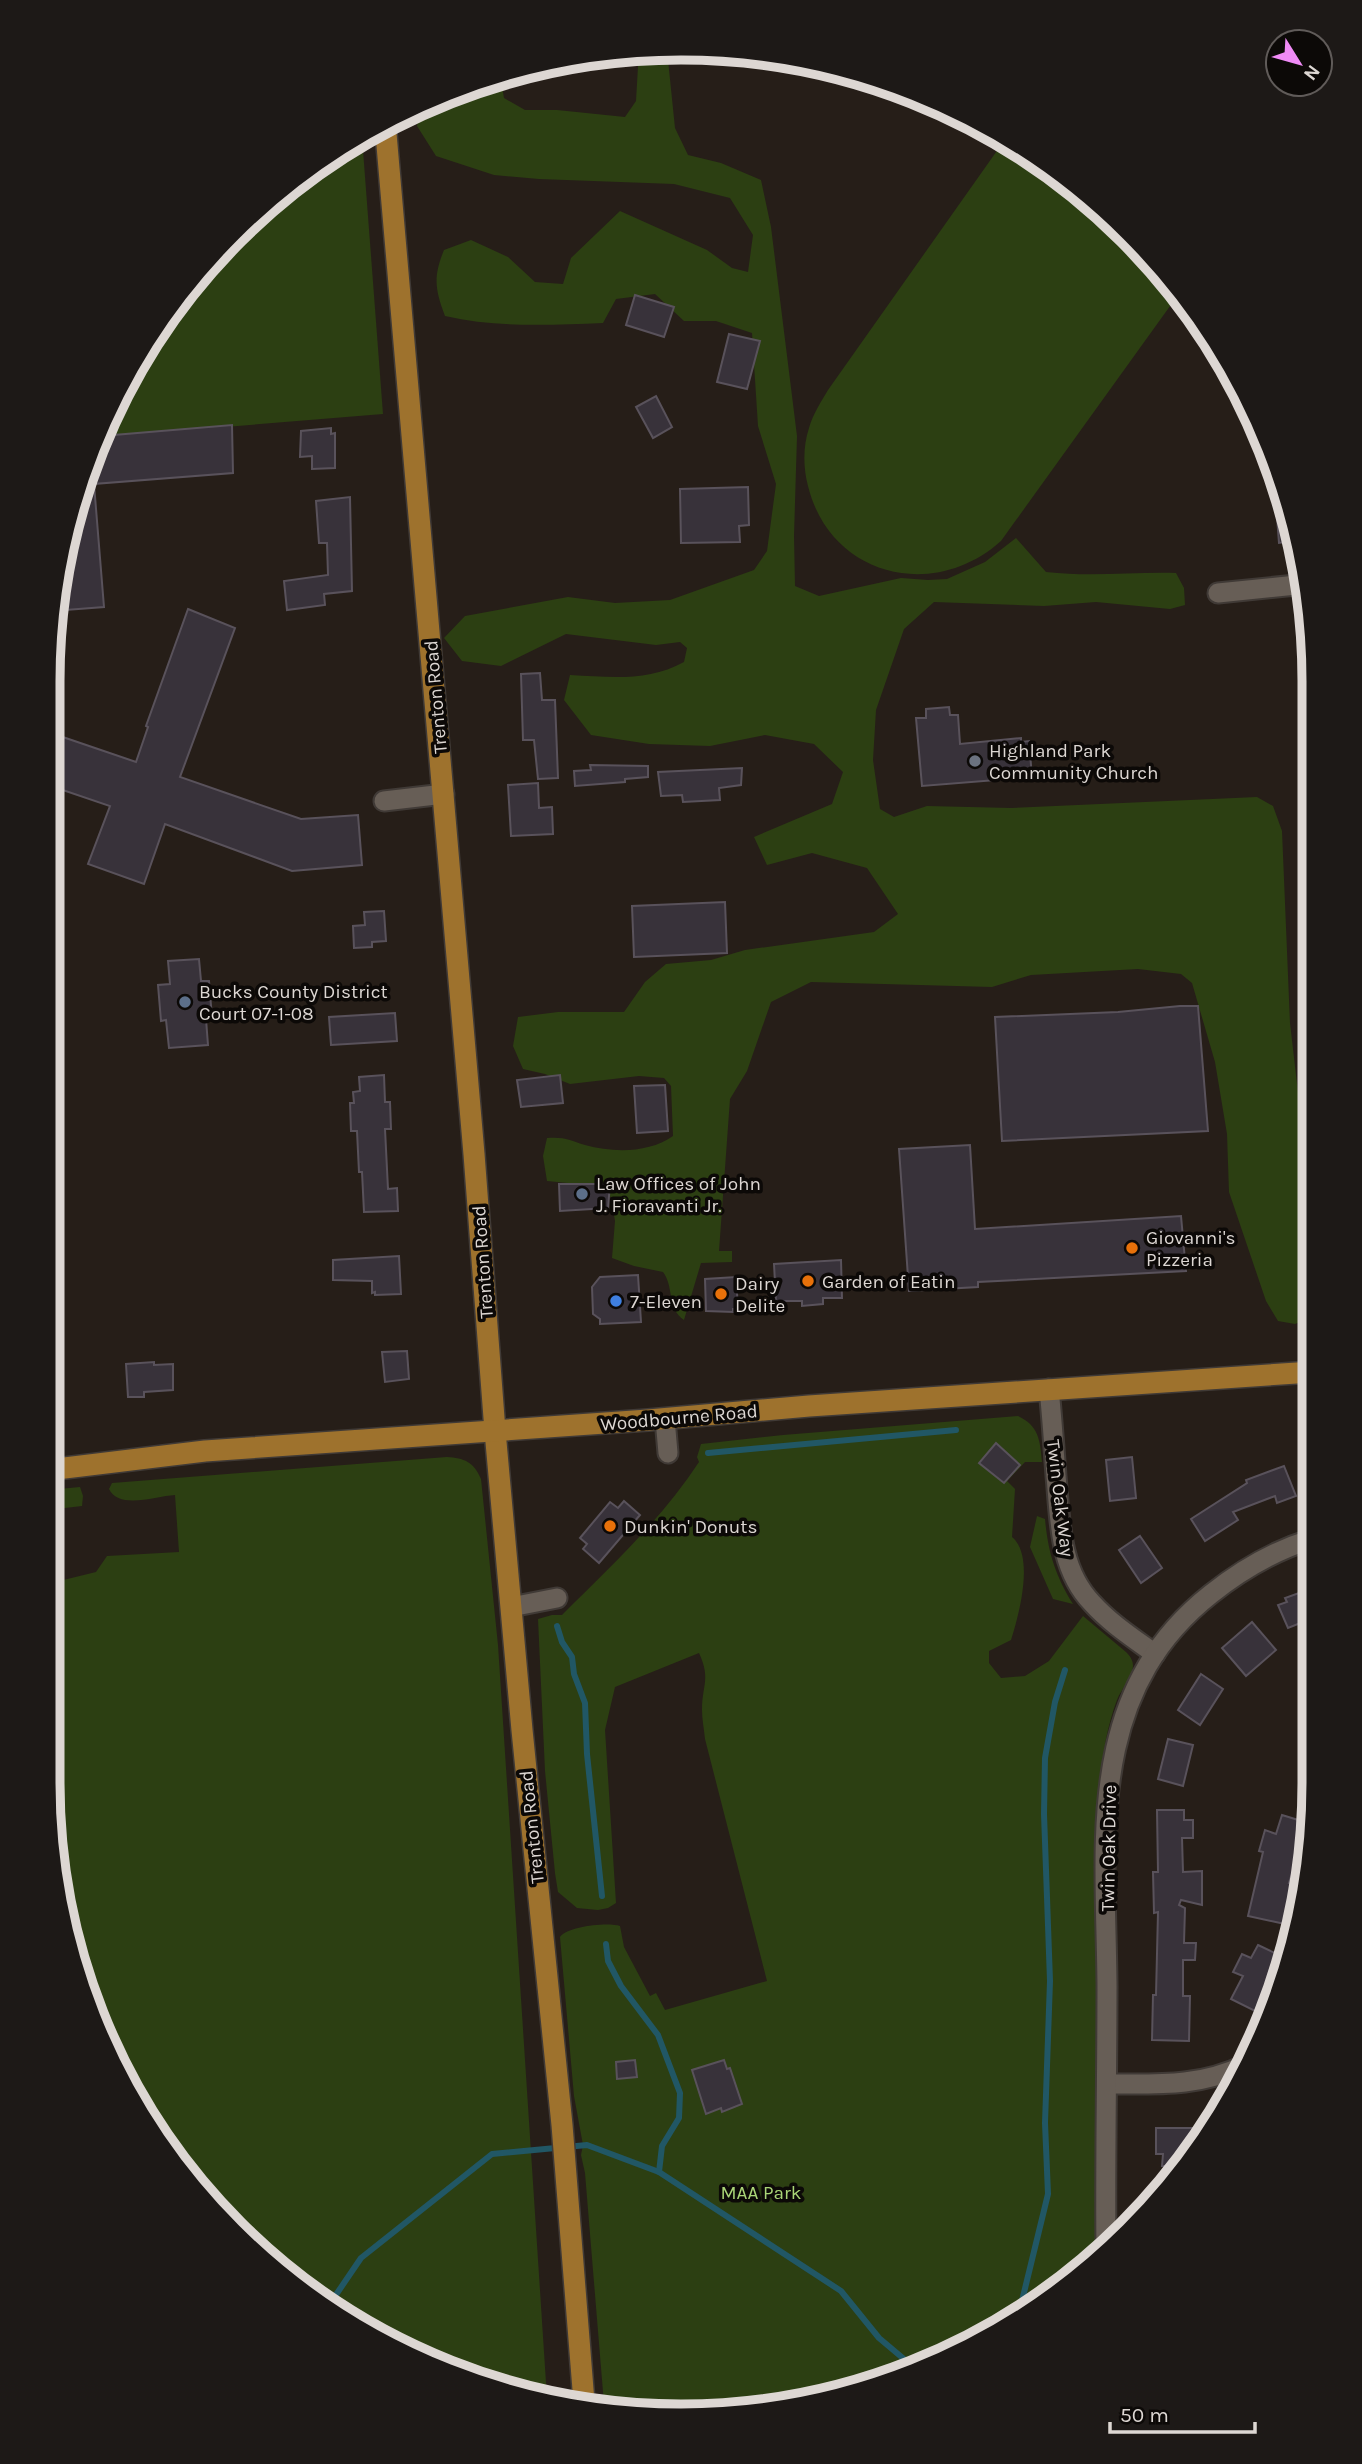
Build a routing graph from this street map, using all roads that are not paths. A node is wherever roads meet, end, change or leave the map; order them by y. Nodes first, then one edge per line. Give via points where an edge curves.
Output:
1 (386, 135) edge
2 (1295, 585) edge
3 (1218, 593) dead end
4 (443, 794) junction
5 (384, 800) dead end
6 (1302, 1373) edge
7 (1049, 1389) junction
8 (665, 1419) junction
9 (495, 1431) junction
10 (668, 1453) dead end
11 (60, 1469) edge
12 (1302, 1542) edge
13 (557, 1598) dead end
14 (510, 1607) junction
15 (1155, 1654) junction
16 (1231, 2072) edge
17 (1107, 2084) junction
18 (1106, 2235) edge
19 (584, 2397) edge

1 - 4 main road, Trenton Road
2 - 3 street
4 - 5 street
4 - 9 main road, Trenton Road
6 - 7 main road, Woodbourne Road
7 - 8 main road, Woodbourne Road
7 - 15 street, Twin Oak Way via 1060,1521 1074,1577 1090,1602
8 - 9 main road, Woodbourne Road
8 - 10 street
9 - 11 main road, Woodbourne Road via 205,1451
9 - 14 main road, Trenton Road
12 - 15 street, Twin Oak Drive via 1224,1583 1195,1606
13 - 14 street
14 - 19 main road, Trenton Road via 566,2167
15 - 17 street, Twin Oak Drive via 1126,1707 1108,1787
16 - 17 street via 1166,2084
17 - 18 street, Twin Oak Drive

